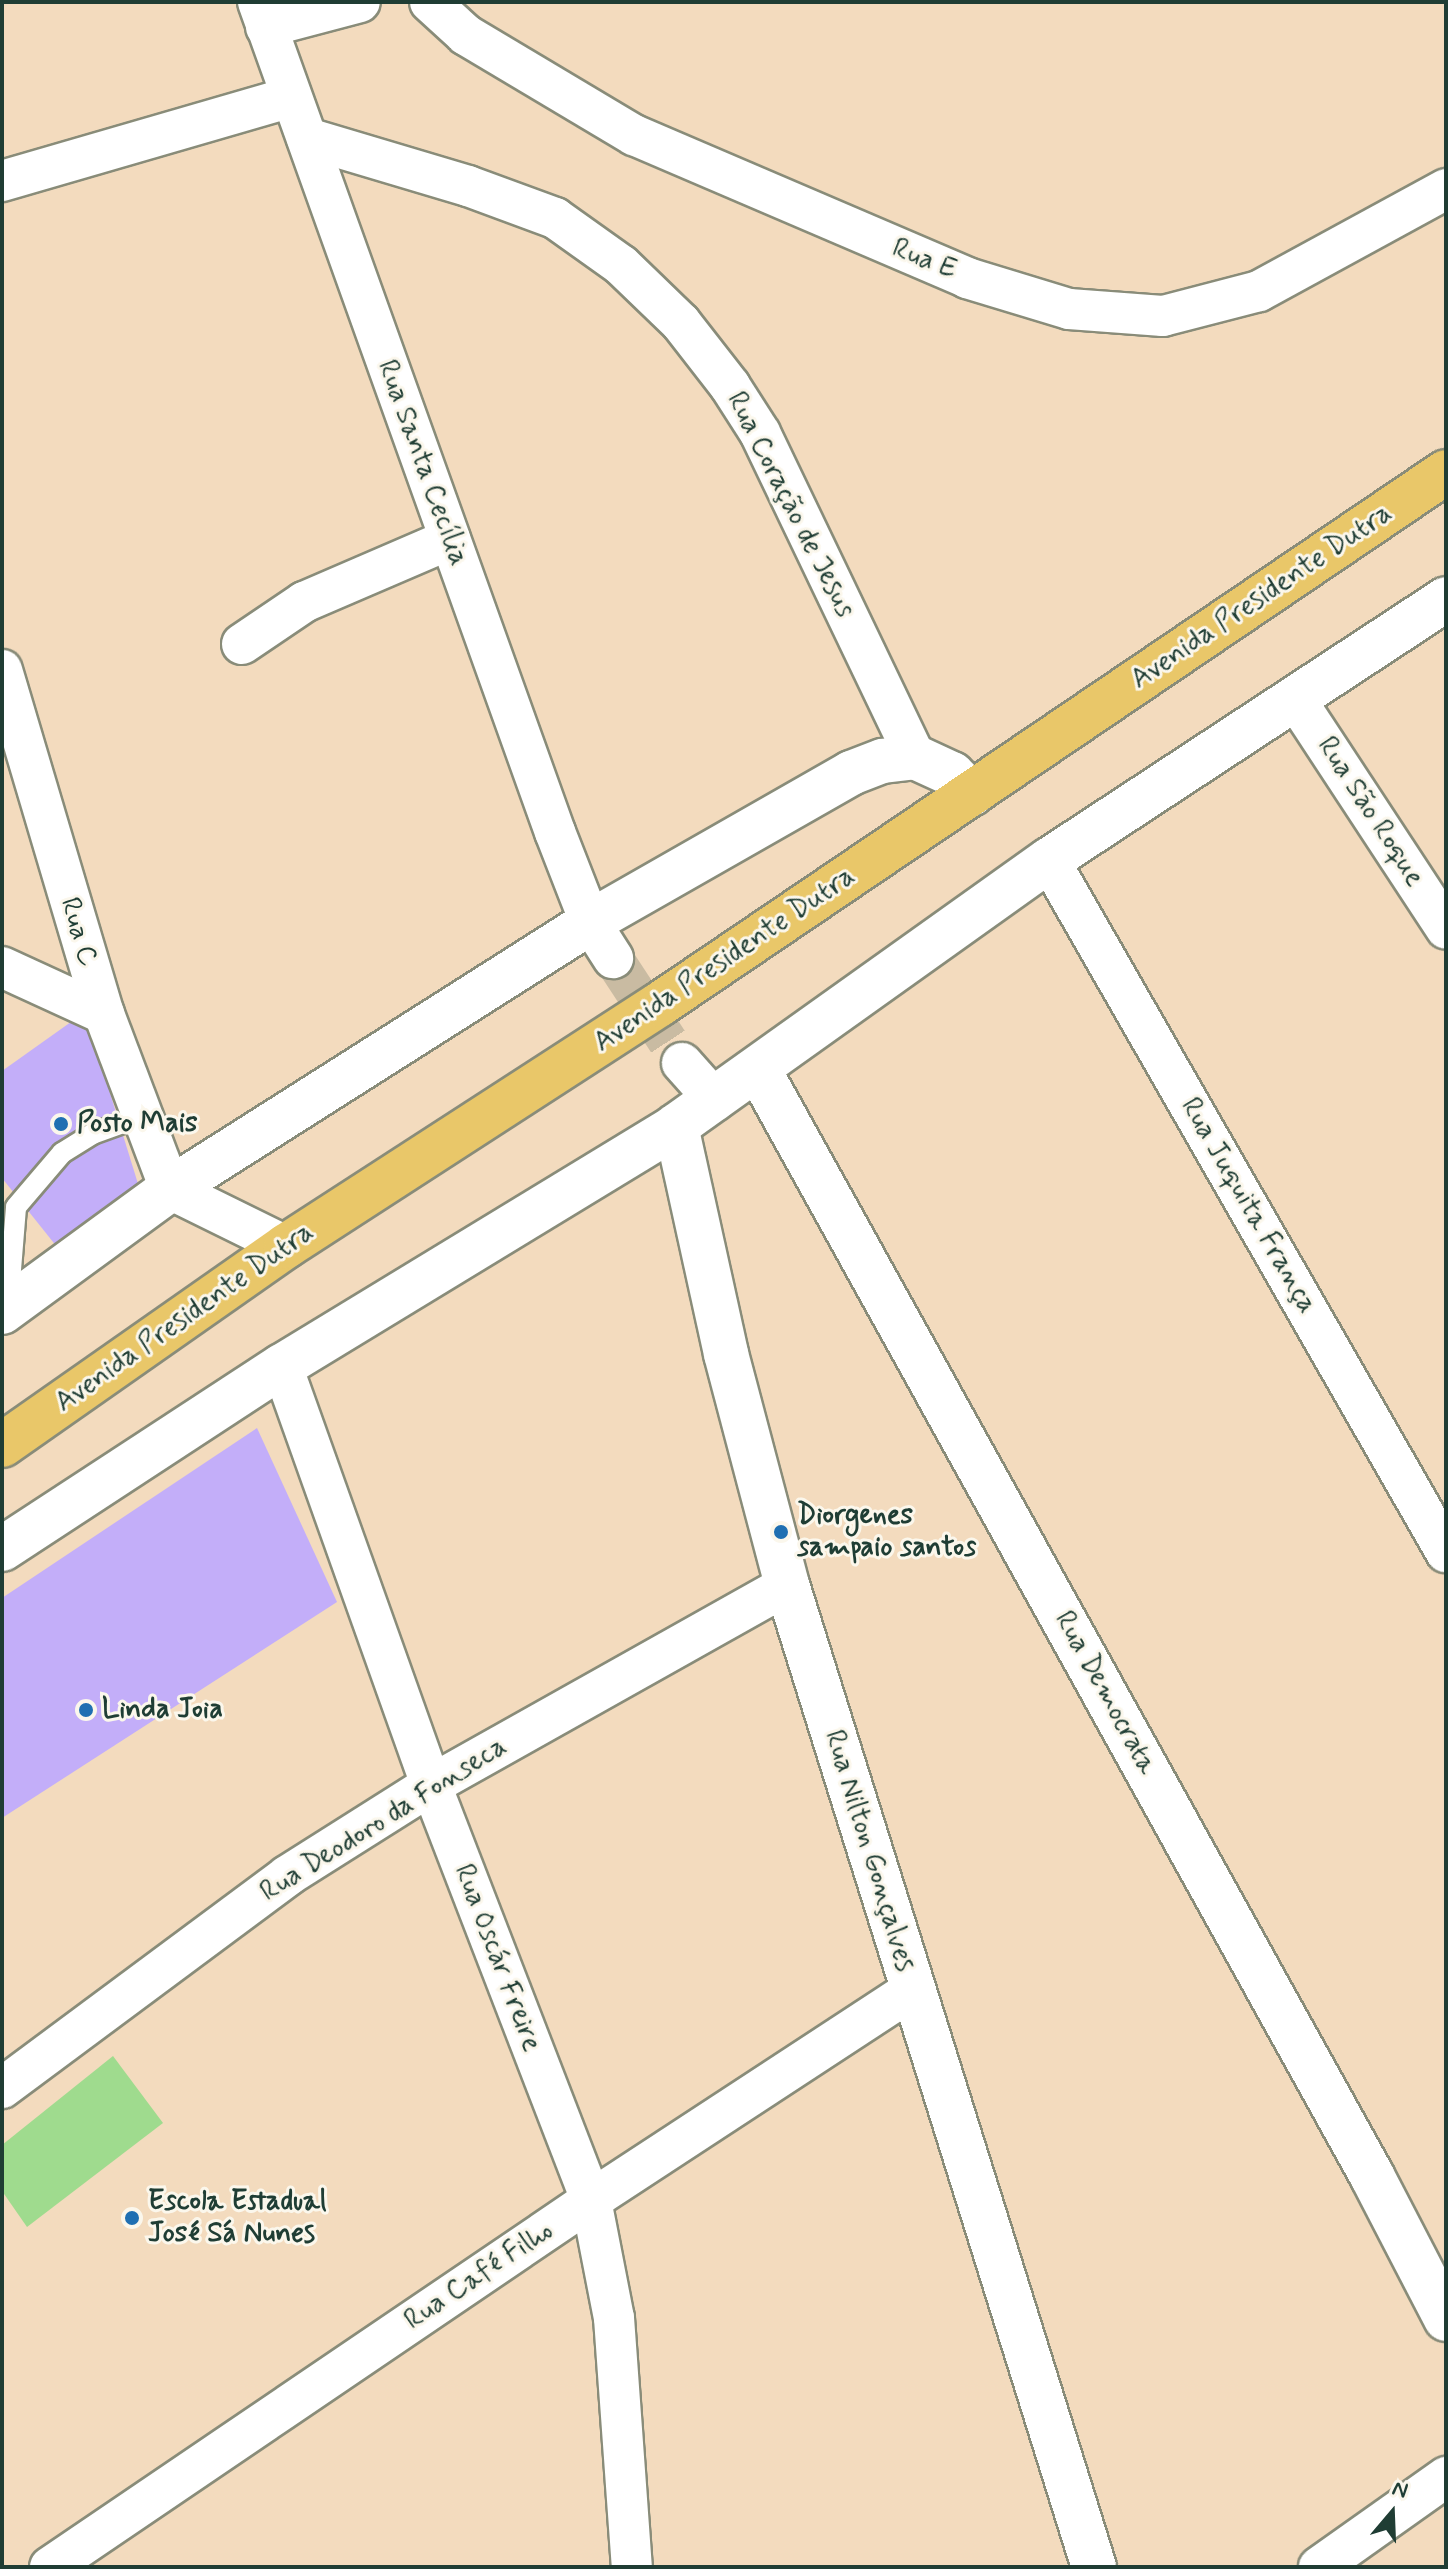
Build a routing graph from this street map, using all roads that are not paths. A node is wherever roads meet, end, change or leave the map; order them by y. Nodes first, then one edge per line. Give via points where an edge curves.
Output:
1 (430, 2) edge
2 (344, 4) edge
3 (262, 14) edge
4 (291, 97) junction
5 (307, 138) junction
6 (2, 181) edge
7 (1446, 189) edge
8 (1446, 472) edge
9 (450, 539) junction
10 (1446, 599) edge
11 (242, 644) dead end
12 (2, 670) edge
13 (1294, 697) junction
14 (915, 757) junction
15 (972, 794) junction
16 (1049, 860) junction
17 (590, 922) junction
18 (1446, 928) edge
19 (613, 958) tunnel mouth
20 (2, 967) edge
21 (104, 1014) junction
22 (682, 1063) tunnel mouth
23 (758, 1069) junction
24 (715, 1100) junction
25 (142, 1116) junction
26 (676, 1126) junction
27 (170, 1189) junction
28 (286, 1246) junction
29 (5, 1309) edge
30 (282, 1366) junction
31 (2, 1445) edge
32 (2, 1549) edge
33 (1446, 1552) edge
34 (787, 1585) junction
35 (431, 1785) junction
36 (912, 1990) junction
37 (2, 2088) edge
38 (591, 2200) junction
39 (1446, 2319) edge
40 (1446, 2477) edge
41 (50, 2567) edge
42 (632, 2567) edge
43 (1094, 2567) edge
44 (1319, 2567) edge

1 - 7 street, Rua E via 466,35 634,135 967,278 1069,309 1163,316 1259,291
2 - 3 street
3 - 4 street, Rua Santa Cecília
4 - 5 street, Rua Santa Cecília
4 - 6 street
5 - 9 street, Rua Santa Cecília
5 - 14 street, Rua Coração de Jesus via 555,218 621,265 681,323 760,433
8 - 15 highway, Avenida Presidente Dutra
9 - 11 street via 304,602
9 - 17 street, Rua Santa Cecília
10 - 13 street
12 - 21 street, Rua C
13 - 16 street
13 - 18 street, Rua São Roque
14 - 15 street via 952,774
14 - 17 street via 851,773
15 - 28 highway, Avenida Presidente Dutra
16 - 23 street
16 - 33 street, Rua Juquita França
17 - 19 street, Rua Santa Cecília
17 - 27 street
20 - 21 street
21 - 25 street, Rua C
22 - 24 street
23 - 24 street
23 - 39 street, Rua Democrata via 1358,2149
24 - 26 street
25 - 27 street, Rua C
25 - 29 lane via 92,1134 62,1153 16,1207
26 - 30 street
26 - 34 street, Rua Nilton Gonçalves via 726,1354
27 - 28 street
27 - 29 street
28 - 31 highway, Avenida Presidente Dutra
30 - 32 street
30 - 35 street, Rua Oscár Freire
34 - 35 street, Rua Deodoro da Fonseca
34 - 36 street, Rua Nilton Gonçalves
35 - 37 street, Rua Deodoro da Fonseca via 287,1876
35 - 38 street, Rua Oscár Freire
36 - 38 street, Rua Café Filho
36 - 43 street, Rua Nilton Gonçalves
38 - 41 street, Rua Café Filho
38 - 42 street, Rua Oscár Freire via 614,2318
40 - 44 street

